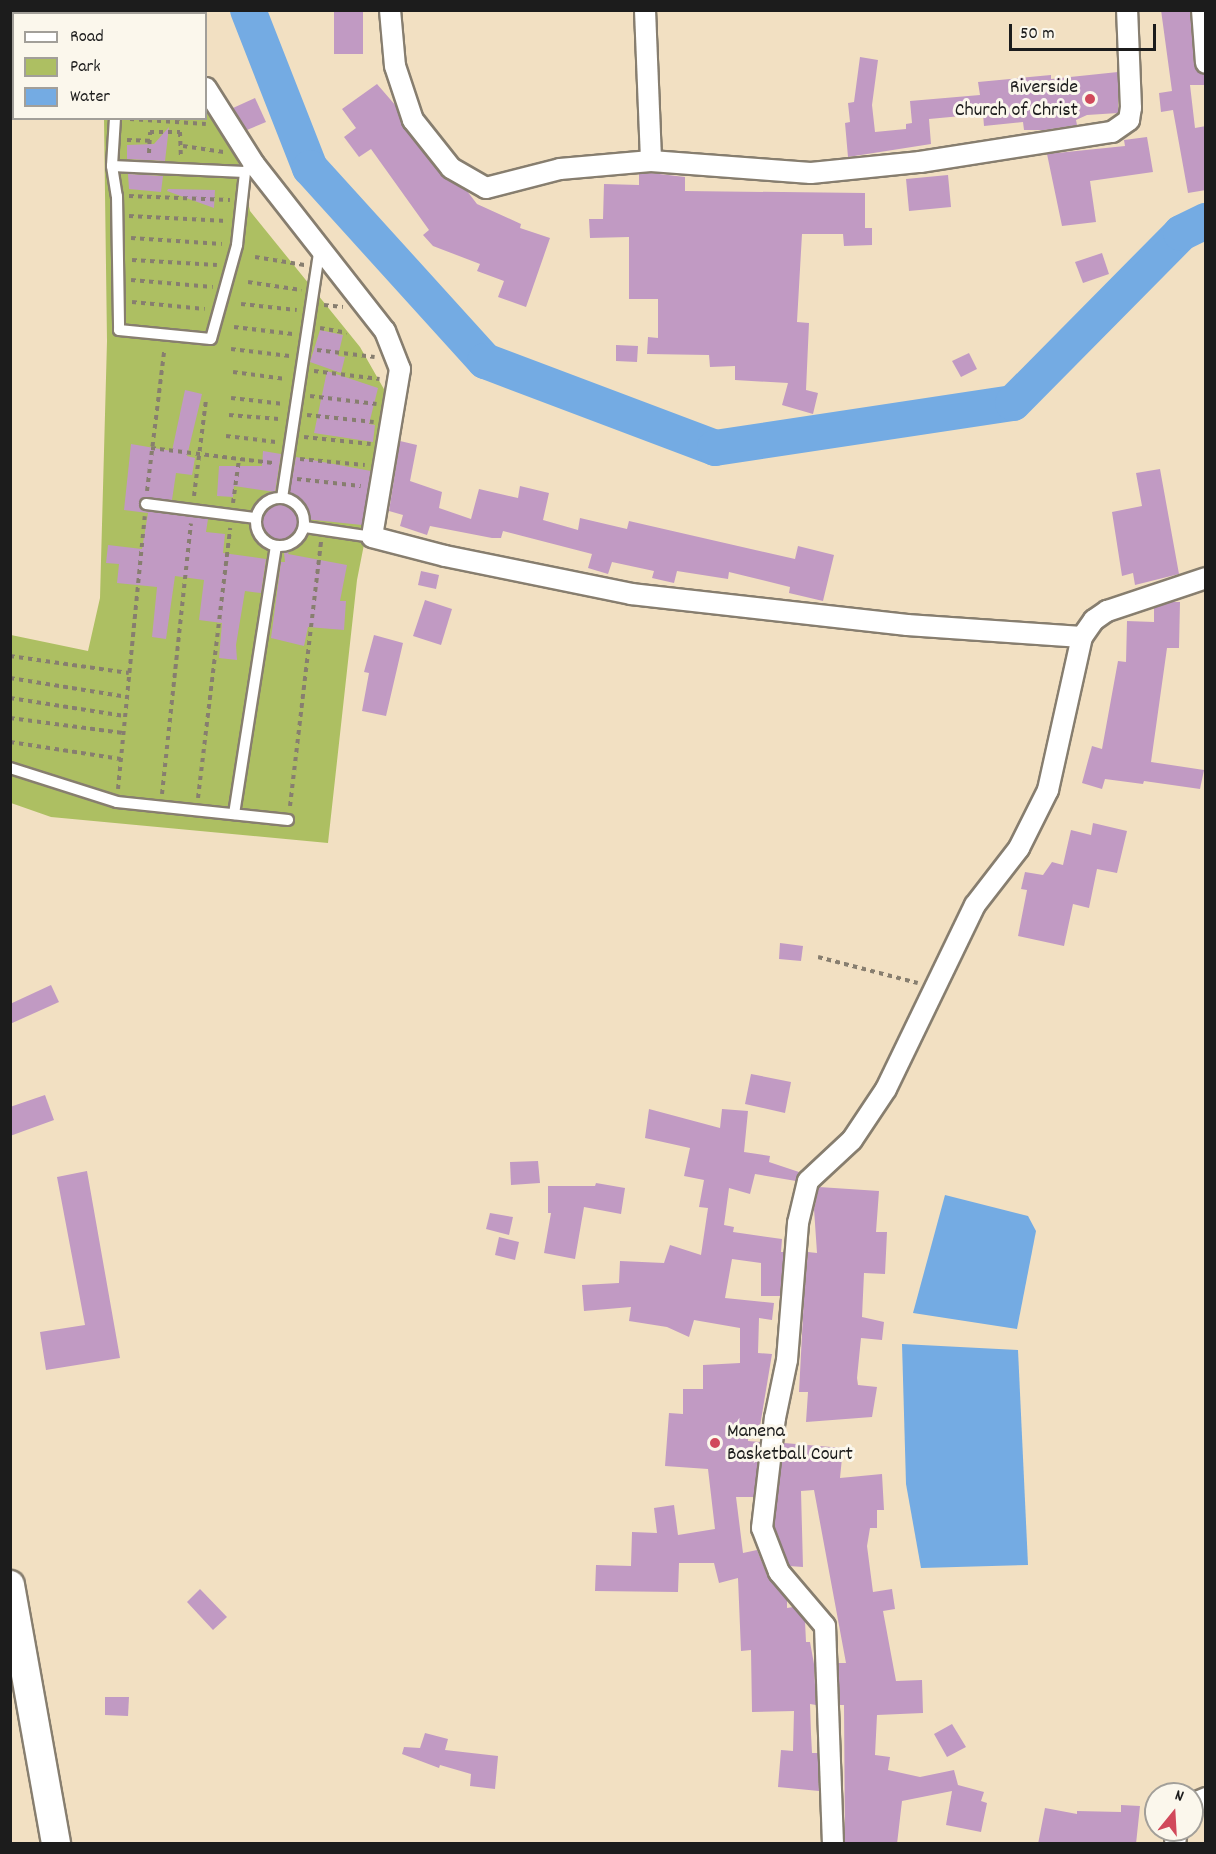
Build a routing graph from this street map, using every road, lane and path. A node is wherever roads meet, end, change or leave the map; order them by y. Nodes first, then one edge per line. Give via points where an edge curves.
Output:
1 (390, 10) edge
2 (645, 10) edge
3 (1127, 10) edge
4 (1203, 10) edge
5 (1206, 63) edge
6 (207, 90) edge
7 (115, 120) edge
8 (150, 120) edge
9 (216, 125) dead end
10 (111, 140) junction
11 (150, 141) junction
12 (183, 146) junction
13 (226, 152) dead end
14 (651, 161) junction
15 (112, 166) junction
16 (148, 168) junction
17 (250, 168) junction
18 (179, 170) junction
19 (117, 196) junction
20 (243, 200) junction
21 (117, 215) junction
22 (241, 222) junction
23 (118, 237) junction
24 (237, 245) junction
25 (320, 247) junction
26 (255, 257) dead end
27 (116, 259) junction
28 (228, 266) junction
29 (317, 267) junction
30 (118, 279) junction
31 (248, 282) dead end
32 (222, 287) junction
33 (119, 301) junction
34 (311, 302) junction
35 (241, 304) dead end
36 (353, 309) dead end
37 (217, 310) junction
38 (234, 327) dead end
39 (307, 331) junction
40 (346, 333) dead end
41 (231, 349) dead end
42 (164, 352) dead end
43 (303, 353) junction
44 (381, 358) dead end
45 (233, 372) dead end
46 (300, 375) junction
47 (380, 379) dead end
48 (231, 398) dead end
49 (206, 399) dead end
50 (379, 404) dead end
51 (295, 409) junction
52 (229, 415) dead end
53 (380, 423) dead end
54 (226, 436) dead end
55 (290, 439) junction
56 (375, 445) dead end
57 (151, 448) junction
58 (200, 454) junction
59 (239, 459) junction
60 (287, 461) junction
61 (376, 467) dead end
62 (284, 477) junction
63 (369, 487) dead end
64 (282, 498) junction
65 (146, 504) junction
66 (192, 509) junction
67 (232, 515) junction
68 (256, 518) junction
69 (305, 527) junction
70 (322, 530) junction
71 (372, 537) junction
72 (276, 547) junction
73 (1206, 578) edge
74 (1082, 637) junction
75 (10, 656) edge
76 (129, 674) junction
77 (10, 678) edge
78 (127, 697) junction
79 (10, 698) edge
80 (125, 716) junction
81 (10, 718) edge
82 (123, 734) junction
83 (10, 742) edge
84 (121, 759) junction
85 (10, 768) edge
86 (117, 802) junction
87 (160, 807) junction
88 (196, 810) junction
89 (234, 814) junction
90 (288, 820) joint
91 (818, 957) dead end
92 (933, 987) junction
93 (10, 1586) edge
94 (56, 1844) edge
95 (833, 1844) edge

1 - 14 street via 395,66 413,120 451,168 486,188 560,169
2 - 14 street
3 - 14 street via 1131,108 1128,120 1112,132 920,162 811,173
4 - 5 street
6 - 17 street
7 - 10 lane
8 - 9 path
10 - 11 path
10 - 15 lane
11 - 12 path via 150,132 180,132
11 - 16 path
12 - 13 path
12 - 18 path
15 - 16 lane
15 - 19 lane
16 - 18 lane
17 - 18 lane
17 - 20 lane
17 - 25 street
19 - 20 path
19 - 21 lane
20 - 22 lane
21 - 22 path
21 - 23 lane
22 - 24 lane
23 - 24 path
23 - 27 lane
24 - 28 lane
25 - 29 lane
25 - 71 street via 385,331 400,369
26 - 29 path
27 - 28 path
27 - 30 lane
28 - 32 lane
29 - 34 lane
30 - 32 path
30 - 33 lane
31 - 34 path
32 - 37 lane
33 - 37 path
33 - 37 lane via 119,330 211,339
34 - 35 path
34 - 36 path
34 - 39 lane
38 - 39 path
39 - 40 path
39 - 43 lane
41 - 43 path
42 - 57 path
43 - 44 path
43 - 46 lane
45 - 46 path
46 - 47 path
46 - 51 lane
48 - 51 path
49 - 58 path
50 - 51 path
51 - 52 path
51 - 53 path
51 - 55 lane
54 - 55 path
55 - 56 path
55 - 60 lane
57 - 58 path
57 - 65 path
58 - 59 path
58 - 66 path
59 - 60 path
59 - 67 path
60 - 61 path
60 - 62 lane
62 - 63 path
62 - 64 lane
64 - 68 lane via 265,503
64 - 69 lane via 300,507
65 - 66 lane
65 - 76 path
66 - 67 lane
66 - 87 path
67 - 68 lane
67 - 88 path
68 - 72 lane via 260,537
69 - 70 lane
69 - 72 lane via 295,543
70 - 71 lane
70 - 90 path
71 - 74 street via 631,594 907,625
72 - 89 lane
73 - 74 street via 1107,611 1094,620
74 - 92 street via 1048,790 1019,848 975,905
75 - 76 path
76 - 78 path
77 - 78 path
78 - 80 path
79 - 80 path
80 - 82 path
81 - 82 path
82 - 84 path
83 - 84 path
84 - 86 path
85 - 86 lane
86 - 87 lane
87 - 88 lane
88 - 89 lane
89 - 90 lane
91 - 92 path
92 - 95 street via 886,1089 852,1140 808,1180 798,1223 787,1360 775,1418 763,1517 762,1528 779,1572 825,1626
93 - 94 street

